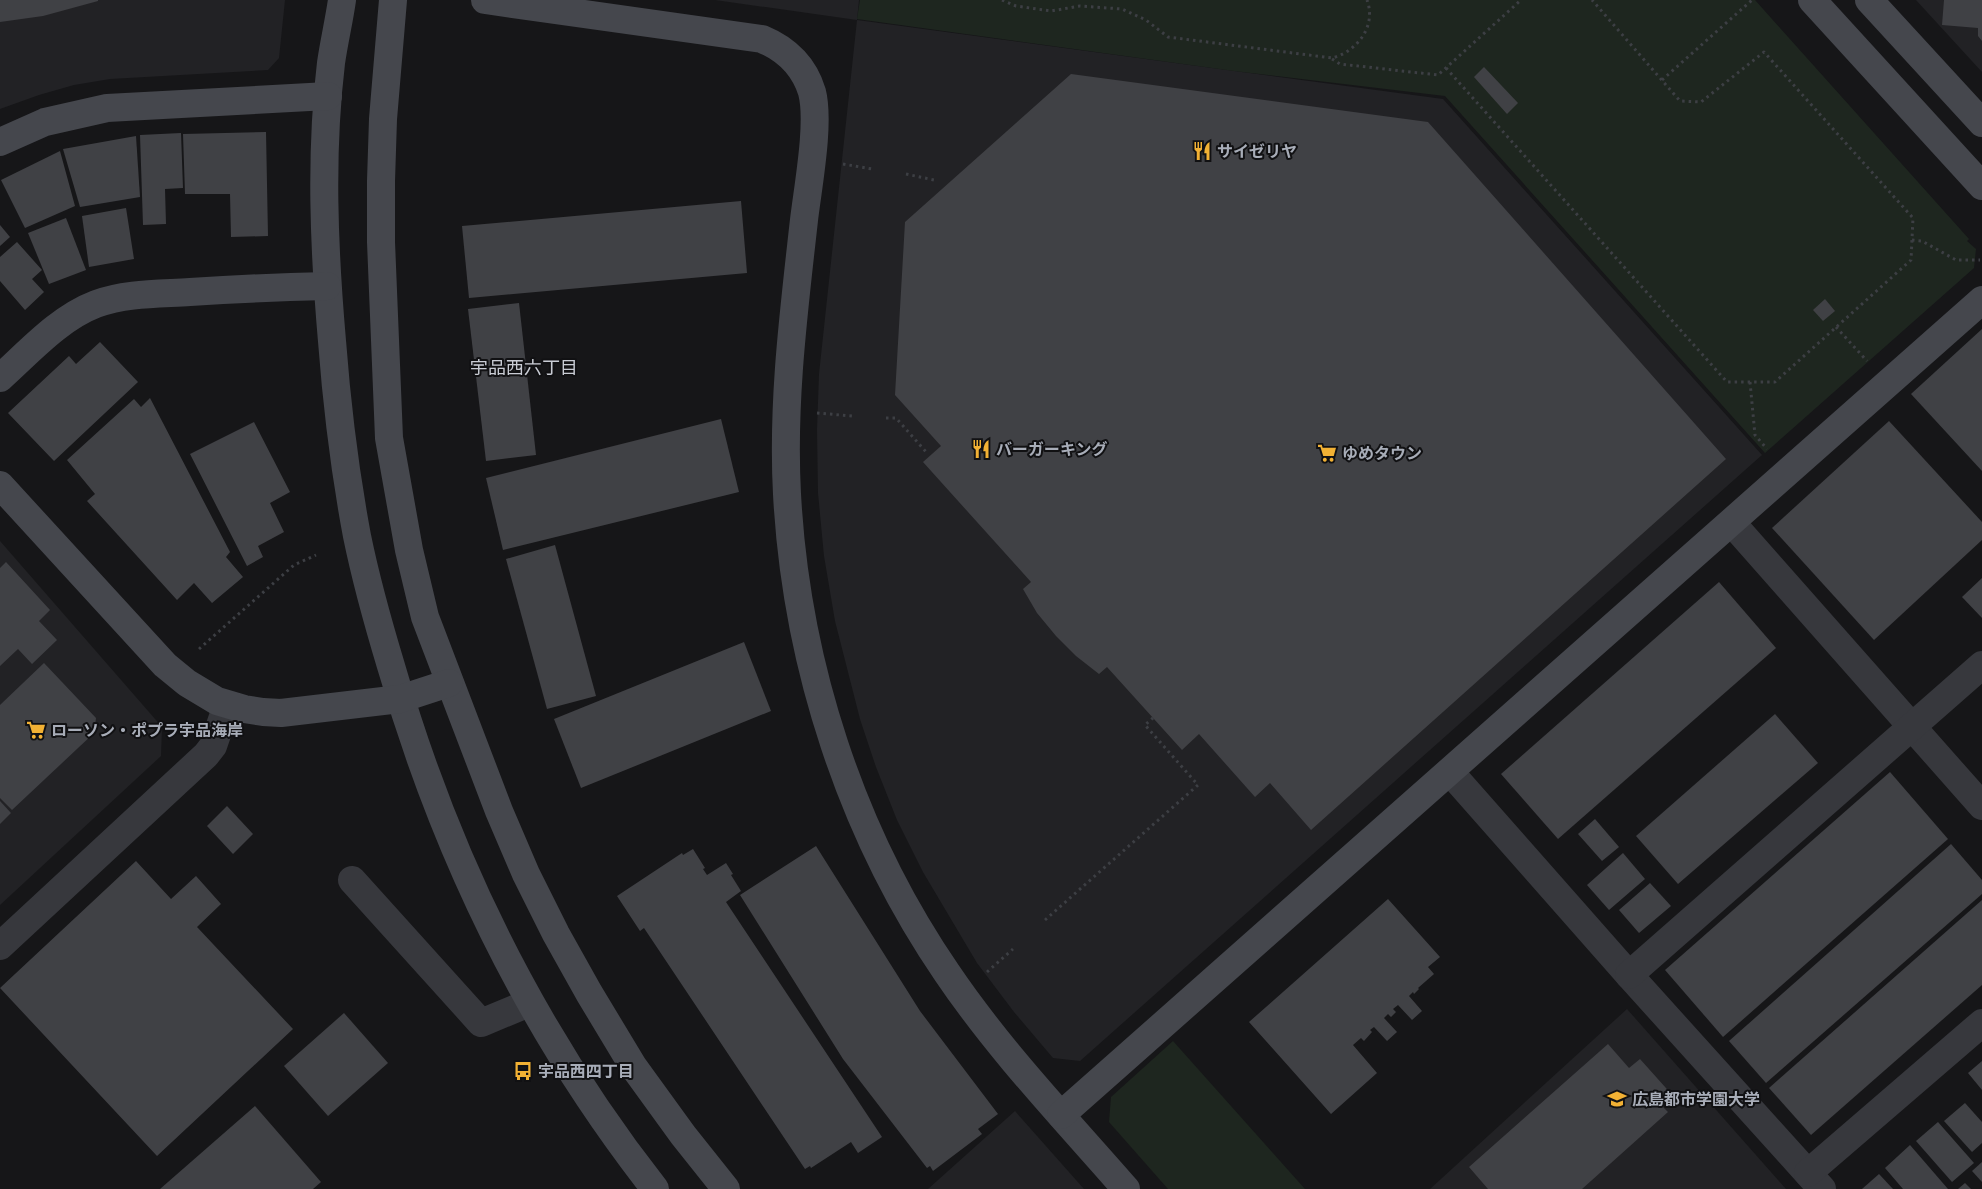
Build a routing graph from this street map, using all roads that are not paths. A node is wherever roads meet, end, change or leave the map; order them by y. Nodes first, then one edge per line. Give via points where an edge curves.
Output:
1 (342, 0) edge
2 (394, 0) edge
3 (486, 0) edge
4 (1812, 0) edge
5 (1870, 0) edge
6 (328, 96) junction
7 (1982, 123) edge
8 (0, 142) edge
9 (1982, 186) edge
10 (327, 286) junction
11 (1982, 300) edge
12 (0, 378) edge
13 (3, 495) edge
14 (1732, 523) junction
15 (1982, 665) edge
16 (450, 683) junction
17 (400, 699) junction
18 (227, 704) junction
19 (1912, 726) junction
20 (1450, 772) junction
21 (1982, 806) edge
22 (352, 880) dead end
23 (0, 946) edge
24 (1629, 975) junction
25 (530, 1003) junction
26 (1982, 1022) edge
27 (1061, 1115) junction
28 (1815, 1181) edge
29 (655, 1189) edge
30 (726, 1189) edge
31 (1126, 1189) edge

1 - 6 street
2 - 16 street via 381,181 389,438 423,607
3 - 27 street via 762,39 789,54 808,79 813,97 813,138 789,363 786,492 795,576 812,668 842,768 902,900 962,994
4 - 9 street
5 - 7 street
6 - 8 street via 107,108 45,122
6 - 10 street via 324,231
10 - 12 street via 143,295 96,304 55,329
10 - 17 street via 338,409 358,539
11 - 14 street
13 - 18 street via 165,665 197,690
14 - 19 street
14 - 20 street
15 - 19 street
16 - 17 street
16 - 30 street via 522,865 556,934 633,1066
17 - 18 street via 281,713
17 - 25 street via 449,834 482,910
18 - 23 street via 213,746 206,755
19 - 21 street
19 - 24 street
20 - 24 street
20 - 27 street
22 - 25 street via 481,1023
24 - 28 street
25 - 29 street via 577,1081
26 - 28 street
27 - 31 street

